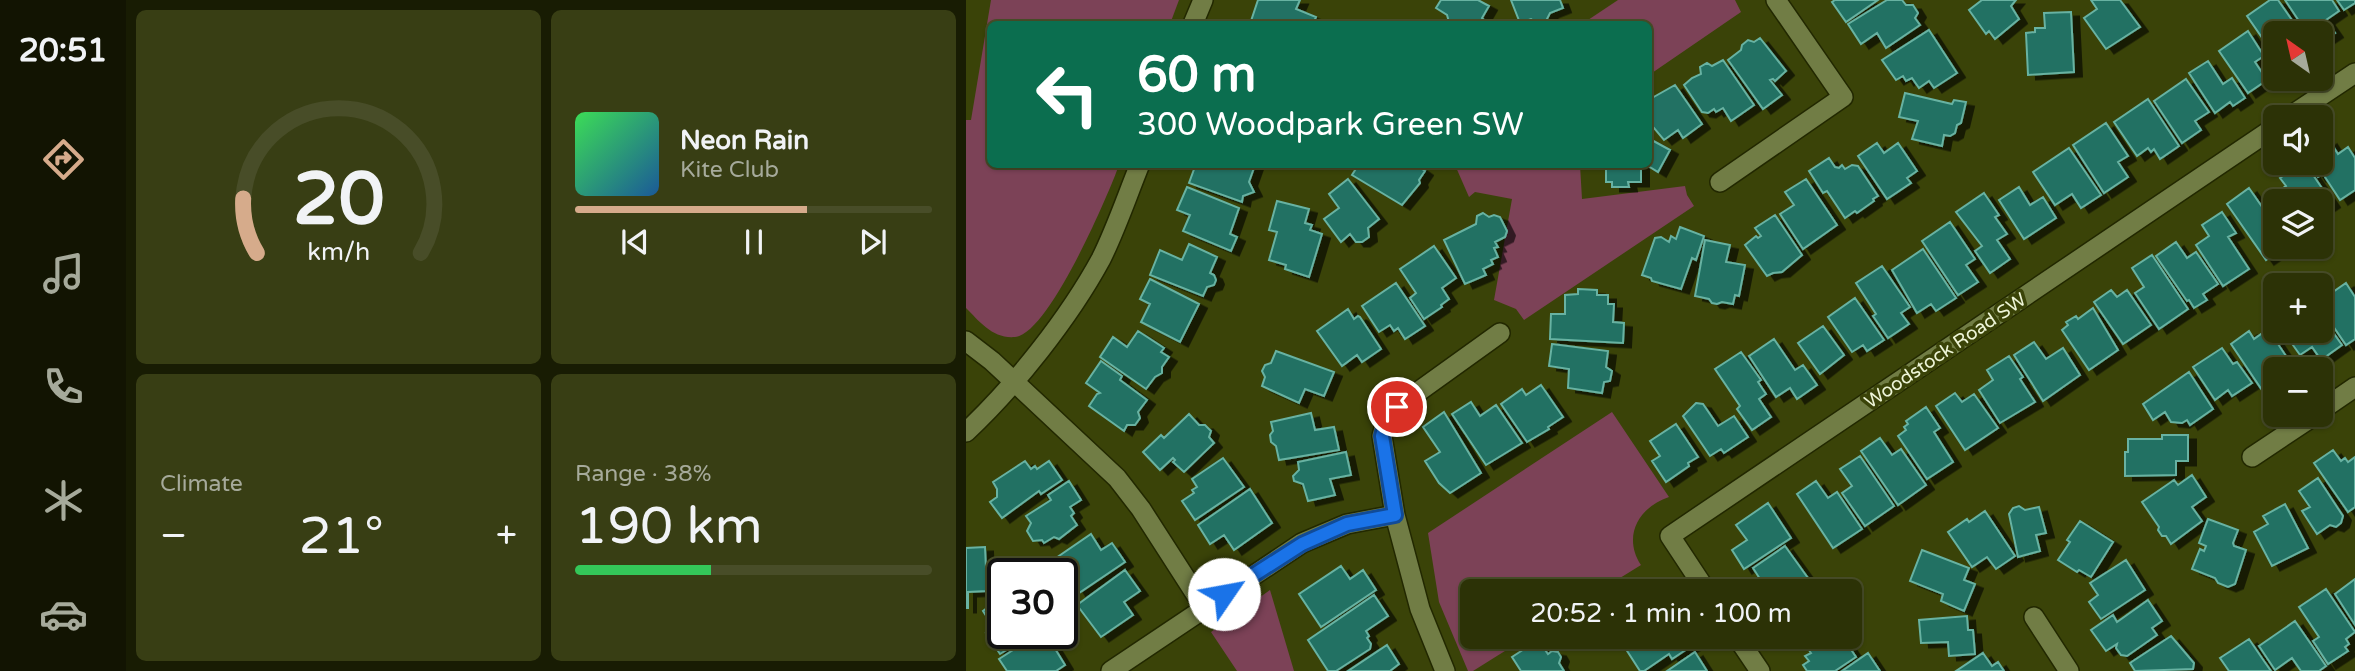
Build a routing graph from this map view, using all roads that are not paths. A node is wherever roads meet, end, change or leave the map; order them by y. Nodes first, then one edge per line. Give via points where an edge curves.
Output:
1 (1203, 0) edge
2 (1776, 0) edge
3 (1195, 21) edge
4 (2355, 73) edge
5 (2307, 105) edge
6 (2263, 135) edge
7 (1137, 168) edge
8 (1720, 182) dead end
9 (1500, 333) dead end
10 (966, 341) edge
11 (1014, 381) junction
12 (2355, 387) edge
13 (2333, 402) edge
14 (2297, 427) edge
15 (966, 432) edge
16 (2252, 457) dead end
17 (1395, 515) junction
18 (1698, 579) edge
19 (1204, 607) junction
20 (2034, 618) dead end
21 (1745, 649) edge
22 (1111, 671) edge
23 (1445, 671) edge
24 (1760, 671) edge
25 (2069, 671) edge

1 - 3 street
2 - 8 street via 1843,97
4 - 5 street
6 - 18 street, Woodstock Road SW via 1670,536
7 - 11 street via 1101,257 1057,327
9 - 17 street via 1397,407 1386,421 1382,436
10 - 11 street
11 - 15 street
11 - 19 street via 1117,478
12 - 13 street
14 - 16 street
17 - 19 street via 1347,524 1302,544
17 - 23 street via 1420,609
19 - 22 street
20 - 25 street
21 - 24 street

